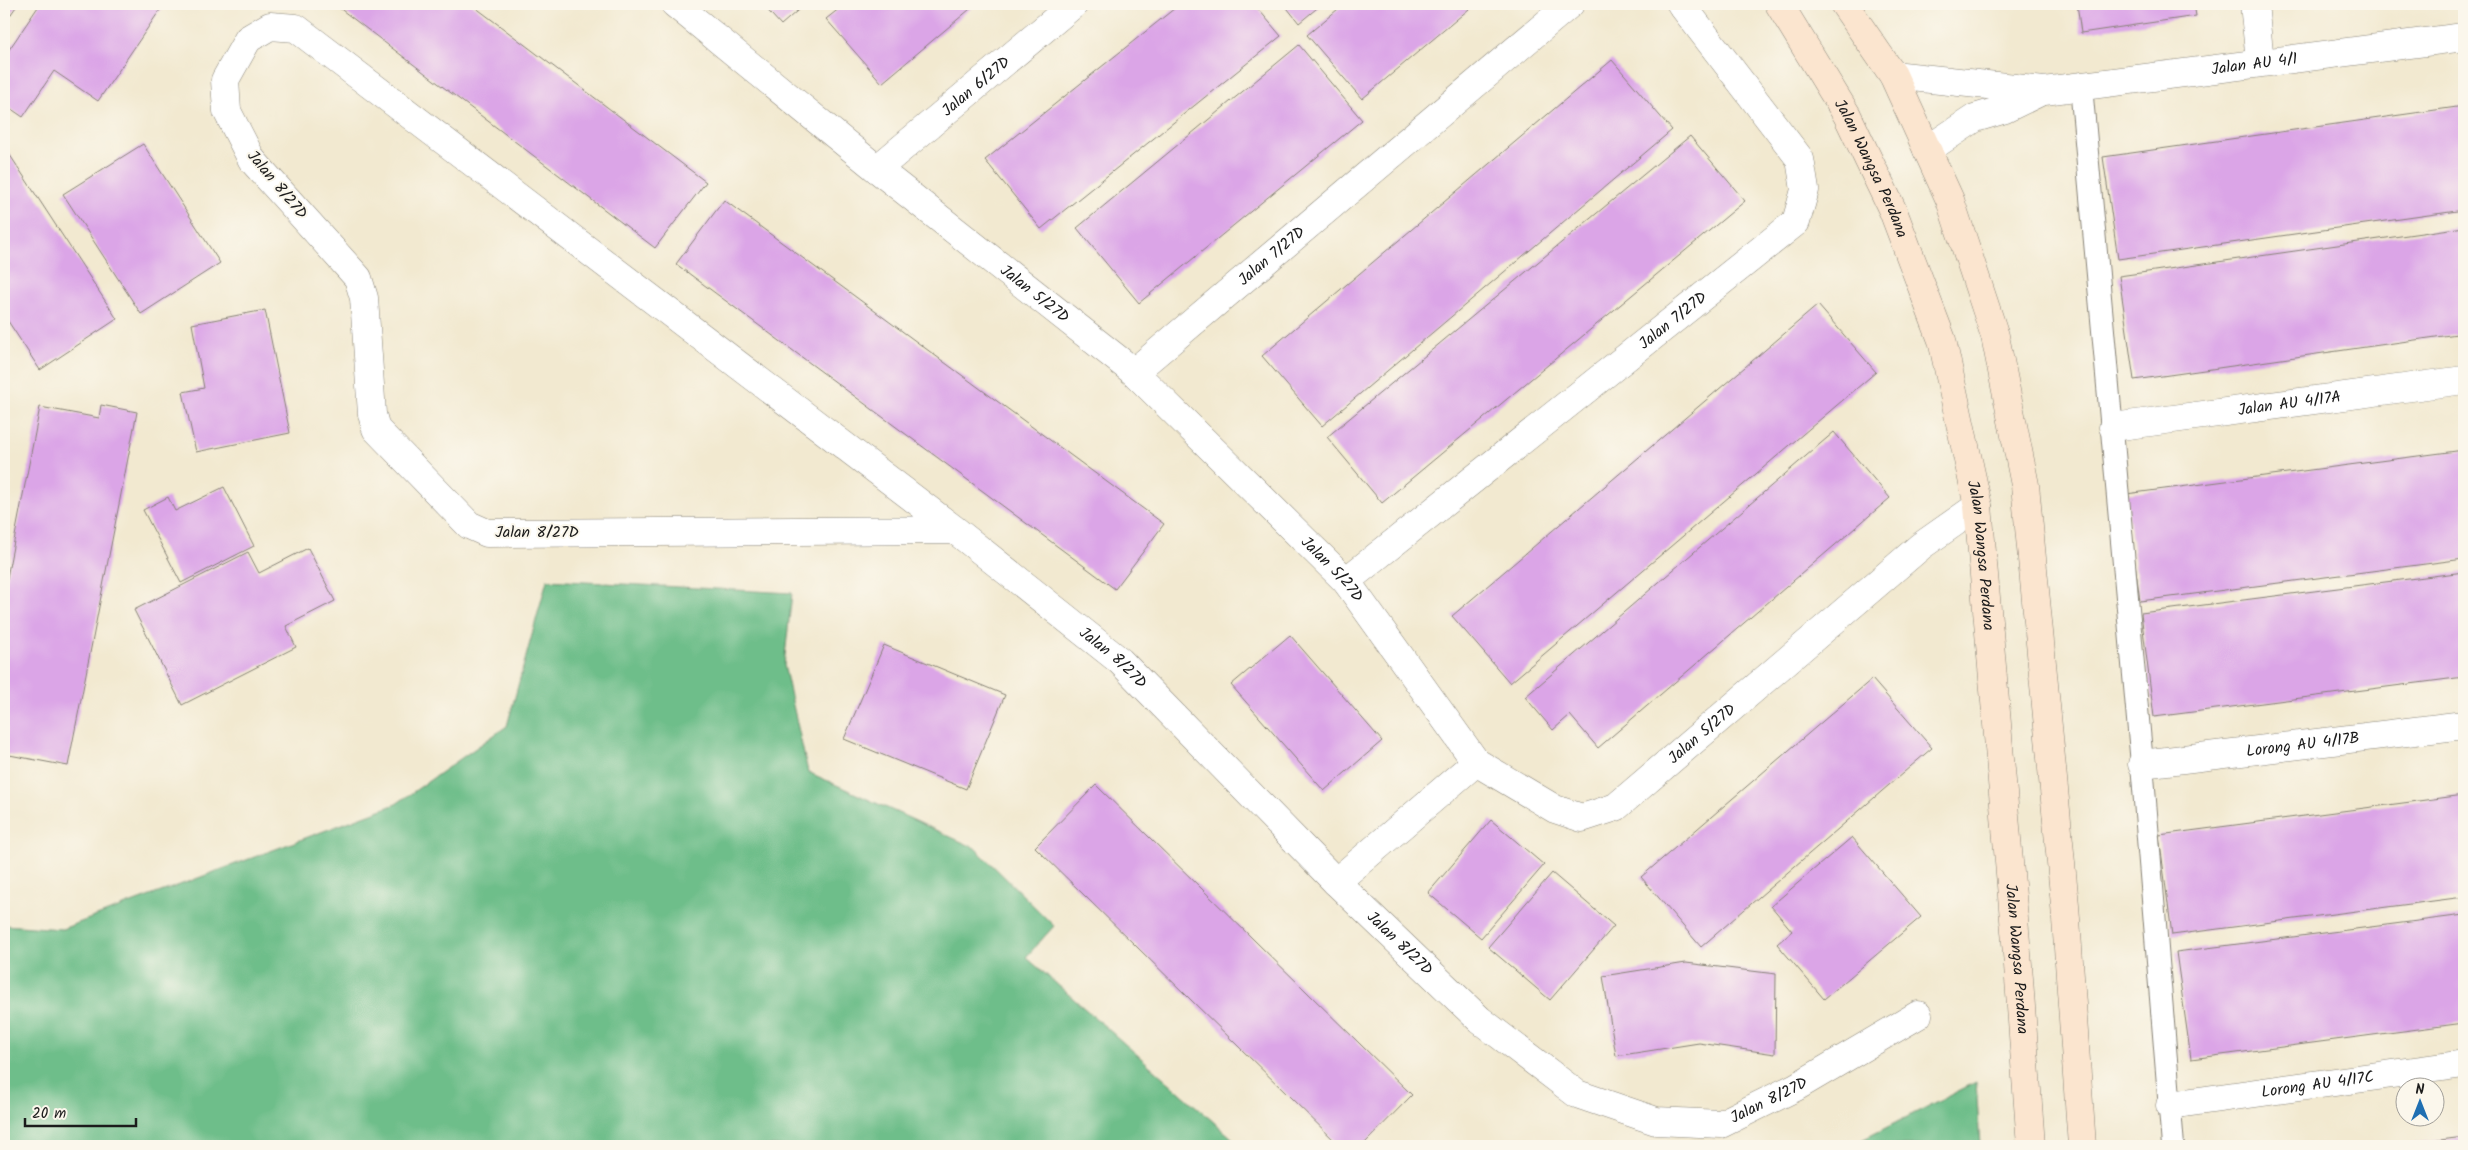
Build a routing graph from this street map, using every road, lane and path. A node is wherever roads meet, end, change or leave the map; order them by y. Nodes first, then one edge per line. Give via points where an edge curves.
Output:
1 (675, 4) edge
2 (1074, 4) edge
3 (1570, 4) edge
4 (1681, 4) edge
5 (1779, 4) edge
6 (1844, 4) edge
7 (2254, 4) edge
8 (2464, 37) edge
9 (2260, 61) junction
10 (1893, 75) junction
11 (2081, 86) junction
12 (2044, 91) junction
13 (1927, 150) junction
14 (877, 170) junction
15 (1134, 372) junction
16 (2464, 380) edge
17 (2113, 427) junction
18 (1978, 506) junction
19 (955, 530) junction
20 (1346, 581) junction
21 (2464, 725) edge
22 (1476, 762) junction
23 (2142, 764) junction
24 (1336, 882) junction
25 (1918, 1015) dead end
26 (2464, 1064) edge
27 (2170, 1105) junction
28 (2031, 1146) edge
29 (2082, 1146) edge
30 (2173, 1146) edge

1 - 14 street, Jalan 5/27D
2 - 14 street, Jalan 6/27D
3 - 15 street, Jalan 7/27D
4 - 20 street, Jalan 7/27D via 1800,159 1805,190 1796,222
5 - 18 main road, Jalan Wangsa Perdana via 1847,115 1893,211 1942,340
6 - 10 main road
7 - 9 street
8 - 9 street, Jalan AU 4/1
9 - 11 street, Jalan AU 4/1
10 - 12 street, Jalan AU 4/1
10 - 13 main road
11 - 12 street, Jalan AU 4/1
11 - 17 lane
12 - 13 street, Jalan AU 4/1 via 2005,109 1975,118
13 - 29 main road via 1950,200 1996,336 2025,485 2065,905
14 - 15 street, Jalan 5/27D
15 - 20 street, Jalan 5/27D
16 - 17 street, Jalan AU 4/17A
17 - 23 lane
18 - 22 street, Jalan 5/27D via 1925,542 1616,807 1582,818 1554,809
18 - 28 main road, Jalan Wangsa Perdana
19 - 19 street, Jalan 8/27D via 487,533 469,525 376,429 372,414 364,298 358,278 252,160 227,111 225,80 248,39 270,26 296,28
19 - 24 street, Jalan 8/27D via 1120,661
20 - 22 street, Jalan 5/27D
21 - 23 street, Lorong AU 4/17B
22 - 24 street
23 - 27 lane
24 - 25 street, Jalan 8/27D via 1480,1020 1577,1094 1656,1121 1721,1124 1796,1087
26 - 27 street, Lorong AU 4/17C
27 - 30 lane

